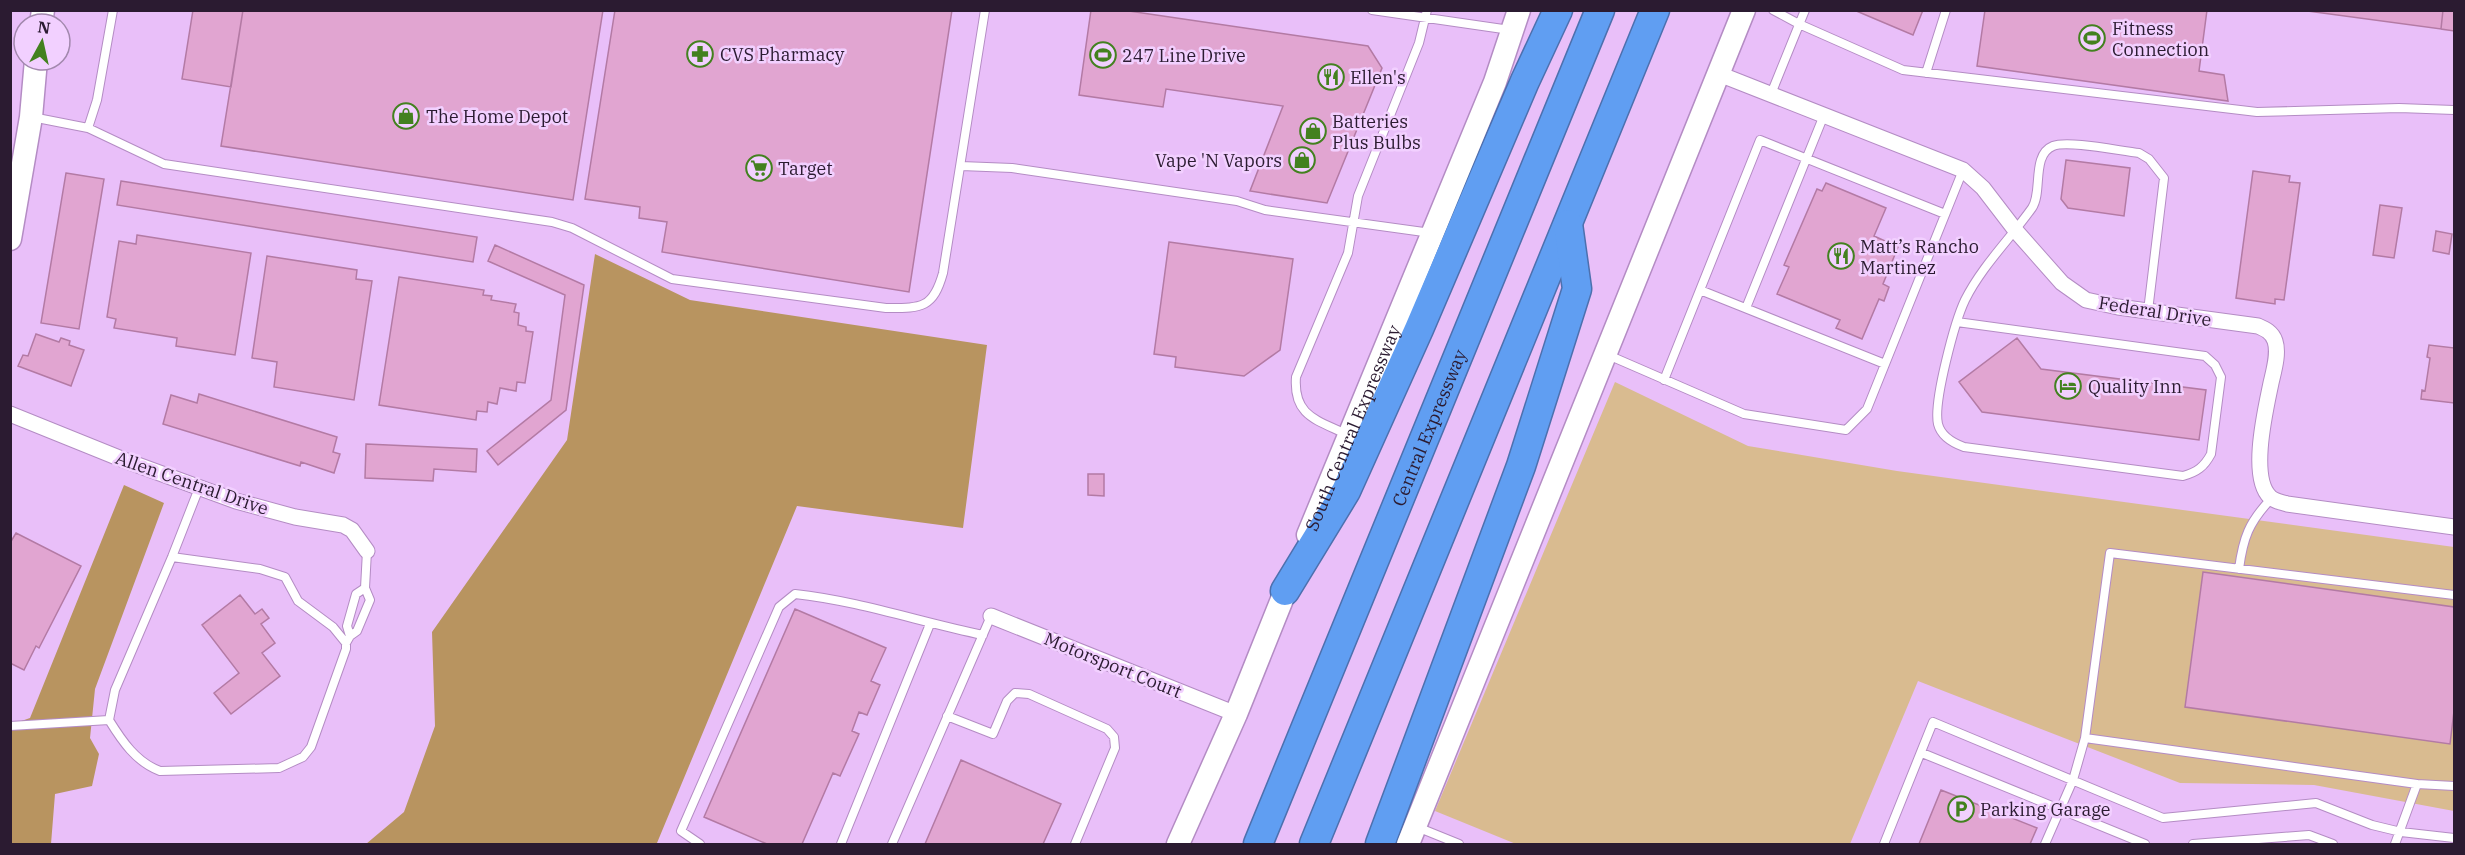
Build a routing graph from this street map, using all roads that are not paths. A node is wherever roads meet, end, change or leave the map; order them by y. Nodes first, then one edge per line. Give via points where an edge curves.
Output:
1 (113, 10) edge
2 (985, 10) edge
3 (1372, 10) edge
4 (1558, 10) edge
5 (1600, 10) edge
6 (1654, 10) edge
7 (1744, 10) edge
8 (1773, 10) edge
9 (1805, 10) edge
10 (1946, 10) edge
11 (1427, 14) edge
12 (1516, 20) edge
13 (1799, 24) junction
14 (35, 72) edge
15 (1926, 73) junction
16 (1719, 74) junction
17 (1771, 94) junction
18 (2454, 110) edge
19 (1824, 115) junction
20 (31, 117) junction
21 (88, 128) junction
22 (1807, 159) junction
23 (961, 166) junction
24 (1963, 170) junction
25 (1945, 214) junction
26 (1353, 223) junction
27 (1568, 223) junction
28 (2016, 231) junction
29 (1432, 233) junction
30 (10, 239) edge
31 (1700, 290) junction
32 (1746, 308) junction
33 (2148, 311) junction
34 (1957, 322) junction
35 (1606, 355) junction
36 (1885, 364) junction
37 (1664, 380) junction
38 (10, 414) edge
39 (1349, 435) junction
40 (199, 488) junction
41 (2271, 499) junction
42 (2454, 527) edge
43 (367, 551) joint
44 (172, 557) junction
45 (2239, 569) junction
46 (365, 588) junction
47 (1285, 591) junction
48 (2454, 595) edge
49 (991, 616) joint
50 (930, 624) junction
51 (983, 635) junction
52 (348, 639) junction
53 (1236, 714) junction
54 (947, 716) junction
55 (110, 720) junction
56 (10, 726) edge
57 (2085, 738) junction
58 (1922, 753) junction
59 (2073, 780) junction
60 (2417, 784) junction
61 (2454, 786) edge
62 (2060, 810) junction
63 (2401, 832) junction
64 (1412, 836) edge
65 (2454, 838) edge
66 (700, 844) edge
67 (841, 844) edge
68 (892, 844) edge
69 (1075, 844) edge
70 (1178, 844) edge
71 (1258, 844) edge
72 (1314, 844) edge
73 (1380, 844) edge
74 (1459, 844) edge
75 (1884, 844) edge
76 (2045, 844) edge
77 (2145, 844) edge
78 (2193, 844) edge
79 (2332, 844) edge
80 (2395, 844) edge

1 - 21 lane via 97,100
2 - 23 lane
3 - 11 lane
4 - 47 highway via 1346,491
5 - 71 highway, Central Expressway
6 - 27 highway
7 - 16 main road
8 - 13 lane
9 - 13 lane
10 - 15 lane
11 - 12 lane
11 - 26 lane via 1358,196
12 - 29 main road, South Central Expressway via 1495,82
13 - 15 lane via 1904,70
13 - 17 lane
14 - 20 main road
15 - 18 lane via 2257,112
16 - 17 street, Federal Drive
16 - 35 main road
17 - 19 street, Federal Drive
19 - 22 lane
19 - 24 street, Federal Drive
20 - 21 lane
20 - 30 main road
21 - 23 lane via 164,164 552,222 572,228 672,279 886,308 910,308 927,303 937,294
22 - 25 lane
22 - 31 lane via 1760,140
22 - 32 lane
23 - 26 lane via 1012,168 1237,201 1265,210
24 - 25 lane
24 - 28 street, Federal Drive via 1983,188
25 - 36 lane
26 - 29 lane
26 - 39 lane via 1348,254 1296,377 1295,391 1298,405 1306,412
27 - 72 highway
27 - 73 highway via 1577,289 1521,465
28 - 33 street, Federal Drive via 2062,283 2086,300
28 - 33 lane via 2036,202 2040,162 2052,147 2065,144 2139,153 2149,159 2164,178
28 - 34 lane via 1987,266 1965,300
29 - 39 main road, South Central Expressway
31 - 32 lane
31 - 37 lane
32 - 36 lane
33 - 41 street, Federal Drive via 2258,326 2269,332 2275,342 2276,358 2260,470
34 - 34 lane via 1939,403 1938,424 1949,441 1964,447 2183,476 2205,465 2211,454 2221,378 2216,365 2205,356
35 - 37 lane
35 - 64 main road
36 - 37 lane via 1867,409 1846,430 1744,414
38 - 40 street, Allen Central Drive
39 - 47 main road, South Central Expressway
40 - 43 street, Allen Central Drive via 295,517 343,525 352,530
40 - 44 lane
41 - 42 street
41 - 45 lane via 2255,516 2246,534
43 - 46 lane
44 - 52 lane via 261,569 285,578 298,601
44 - 55 lane via 115,690
45 - 48 lane
45 - 57 lane via 2110,553
46 - 52 lane via 356,594 347,626
46 - 52 lane via 370,600 357,631
47 - 53 main road, South Central Expressway
49 - 51 lane
49 - 53 street, Motorsport Court
50 - 51 lane
50 - 66 lane via 833,598 795,594 779,607 681,831
50 - 67 lane
51 - 54 lane
52 - 55 lane via 311,747 303,757 279,768 160,771 149,767 124,743
53 - 70 main road, South Central Expressway
54 - 68 lane
54 - 69 lane via 993,734 1007,701 1015,693 1029,694 1107,729 1116,748
55 - 56 lane
57 - 59 lane
57 - 60 lane
58 - 59 lane via 1934,722
58 - 62 lane
58 - 75 lane
59 - 62 lane
59 - 63 lane via 2163,818 2316,803
60 - 61 lane
60 - 63 lane
62 - 76 lane
62 - 77 lane
63 - 65 lane
63 - 80 lane
64 - 74 lane
78 - 79 lane via 2309,835

